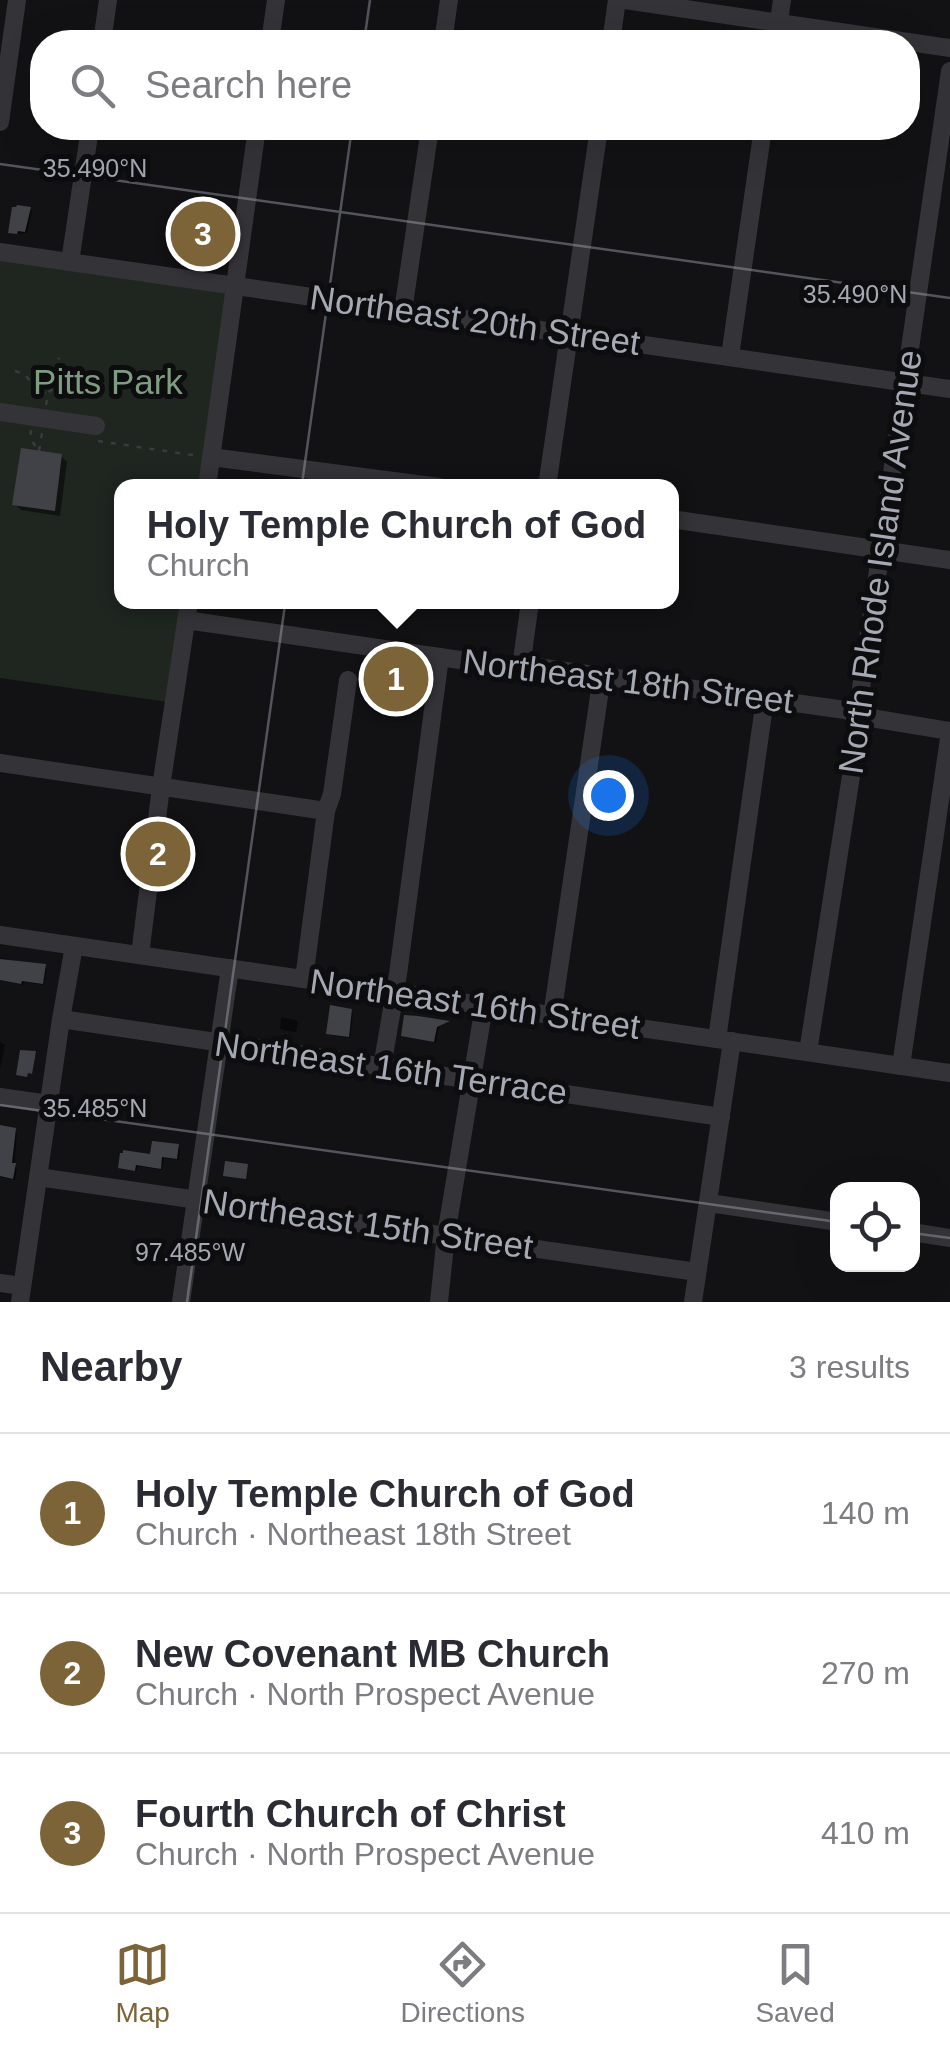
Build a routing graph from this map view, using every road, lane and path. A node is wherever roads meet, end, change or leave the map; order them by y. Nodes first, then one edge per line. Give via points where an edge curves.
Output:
1 (17, 0) edge
2 (108, 0) edge
3 (276, 0) edge
4 (449, 0) edge
5 (621, 0) edge
6 (782, 0) edge
7 (778, 22) junction
8 (104, 30) edge
9 (272, 30) edge
10 (445, 30) edge
11 (614, 30) edge
12 (777, 30) edge
13 (831, 30) edge
14 (920, 43) edge
15 (950, 48) edge
16 (950, 71) edge
17 (0, 122) edge
18 (88, 140) edge
19 (255, 140) edge
20 (428, 140) edge
21 (597, 140) edge
22 (761, 140) edge
23 (0, 252) edge
24 (70, 262) junction
25 (234, 286) junction
26 (404, 311) junction
27 (569, 334) junction
28 (730, 356) junction
29 (58, 358) dead end
30 (14, 371) dead end
31 (905, 383) junction
32 (950, 389) edge
33 (48, 394) junction
34 (46, 401) dead end
35 (0, 412) edge
36 (96, 433) joint
37 (30, 434) dead end
38 (42, 436) dead end
39 (211, 456) junction
40 (208, 479) edge
41 (386, 479) edge
42 (548, 479) edge
43 (679, 520) edge
44 (882, 550) junction
45 (950, 560) edge
46 (529, 609) edge
47 (188, 611) edge
48 (440, 656) junction
49 (520, 667) junction
50 (602, 676) junction
51 (348, 680) dead end
52 (765, 699) junction
53 (858, 714) junction
54 (950, 732) edge
55 (0, 764) edge
56 (162, 787) junction
57 (326, 812) junction
58 (0, 935) edge
59 (74, 946) junction
60 (140, 955) junction
61 (230, 968) junction
62 (304, 979) junction
63 (394, 992) junction
64 (484, 1006) junction
65 (552, 1016) junction
66 (61, 1019) junction
67 (725, 1040) junction
68 (219, 1043) junction
69 (808, 1052) junction
70 (901, 1066) junction
71 (382, 1068) junction
72 (950, 1073) edge
73 (472, 1081) junction
74 (0, 1097) edge
75 (48, 1104) junction
76 (721, 1117) junction
77 (38, 1176) junction
78 (195, 1199) junction
79 (709, 1203) junction
80 (830, 1221) edge
81 (920, 1233) edge
82 (446, 1235) junction
83 (950, 1238) edge
84 (697, 1272) junction
85 (0, 1283) edge
86 (21, 1294) edge
87 (181, 1302) edge
88 (439, 1302) edge
89 (692, 1302) edge

1 - 17 street
2 - 8 street
3 - 9 street
4 - 10 street
5 - 7 street
5 - 11 street
6 - 7 street
7 - 12 street
7 - 13 street
14 - 15 street
16 - 31 street, North Rhode Island Avenue
18 - 24 street
19 - 25 street
20 - 26 street
21 - 27 street
22 - 28 street
23 - 24 street, Northeast 20th Street
24 - 25 street, Northeast 20th Street
25 - 26 street, Northeast 20th Street
25 - 39 street
26 - 27 street, Northeast 20th Street
27 - 28 street, Northeast 20th Street
27 - 42 street
28 - 31 street, Northeast 20th Street
29 - 33 path via 51,373 56,386
30 - 33 path
31 - 32 street, Northeast 20th Street
31 - 44 street, North Rhode Island Avenue
33 - 34 path
35 - 36 street
36 - 39 path
37 - 38 path via 39,450
39 - 40 street
39 - 41 street
43 - 44 street
44 - 45 street
44 - 53 street, North Rhode Island Avenue
46 - 49 street
47 - 48 street, Northeast 18th Street
47 - 56 street
48 - 49 street, Northeast 18th Street
48 - 63 street
49 - 50 street, Northeast 18th Street
50 - 52 street, Northeast 18th Street
50 - 65 street
51 - 57 street
52 - 53 street, Northeast 18th Street
52 - 67 street
53 - 54 street, Northeast 18th Street
53 - 69 street, North Rhode Island Avenue
54 - 70 street
55 - 56 street
56 - 57 street
56 - 60 street
57 - 62 street
58 - 59 street, Northeast 16th Street
59 - 60 street, Northeast 16th Street
59 - 66 street
60 - 61 street, Northeast 16th Street
61 - 62 street, Northeast 16th Street
61 - 68 street
62 - 63 street, Northeast 16th Street
63 - 64 street, Northeast 16th Street
63 - 71 street
64 - 65 street, Northeast 16th Street
64 - 73 street
65 - 67 street, Northeast 16th Street
66 - 68 street, Northeast 16th Terrace
66 - 75 street
67 - 69 street, Northeast 16th Street
67 - 76 street
68 - 71 street, Northeast 16th Terrace
68 - 78 street
69 - 70 street, Northeast 16th Street
70 - 72 street, Northeast 16th Street
71 - 73 street, Northeast 16th Terrace
73 - 76 street, Northeast 16th Terrace
73 - 82 street
74 - 75 street
75 - 77 street
76 - 79 street
77 - 78 street, Northeast 15th Street
77 - 86 street
78 - 82 street, Northeast 15th Street
78 - 87 street
79 - 80 street
79 - 84 street
81 - 83 street
82 - 84 street, Northeast 15th Street
82 - 88 street
84 - 89 street
85 - 86 street

